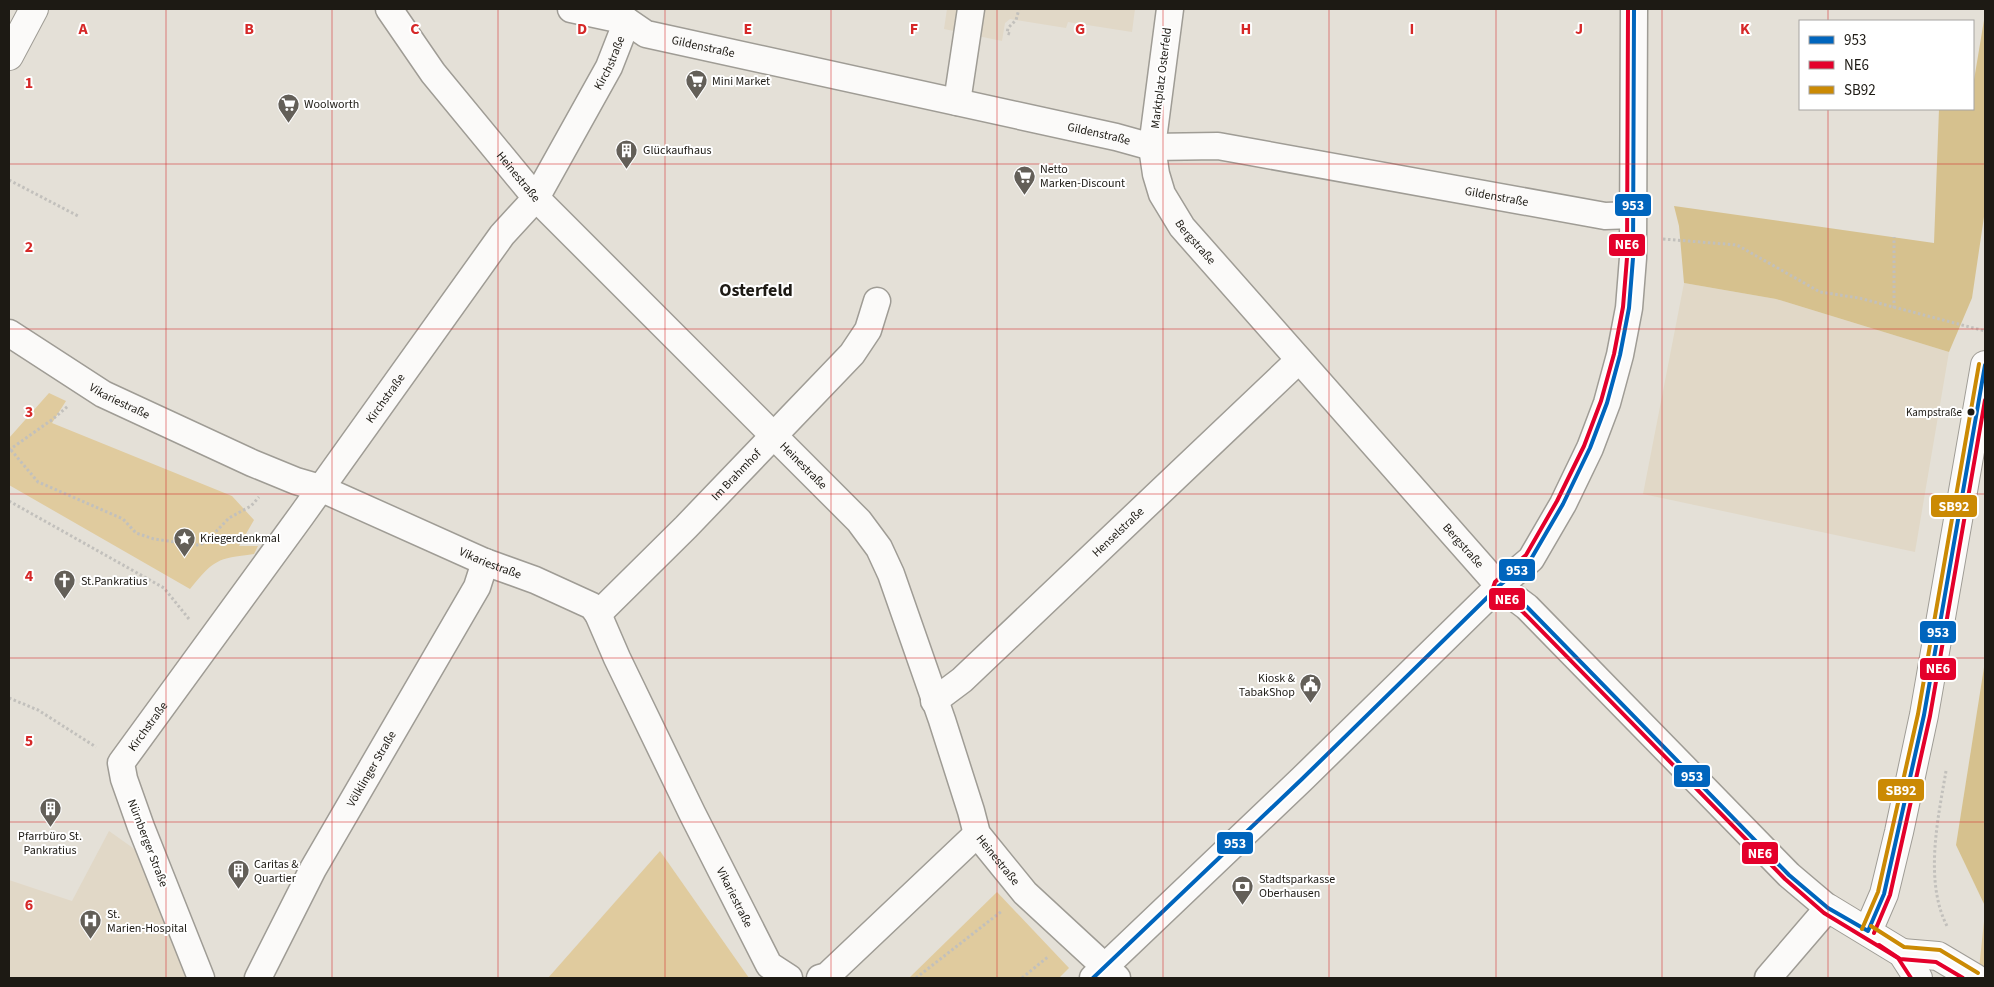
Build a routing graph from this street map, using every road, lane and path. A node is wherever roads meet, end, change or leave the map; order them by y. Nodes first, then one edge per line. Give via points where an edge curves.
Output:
1 (34, 9) edge
2 (389, 9) edge
3 (571, 9) edge
4 (971, 9) edge
5 (1019, 9) edge
6 (1170, 9) edge
7 (1634, 9) edge
8 (627, 21) junction
9 (1010, 34) dead end
10 (9, 56) edge
11 (957, 102) junction
12 (1152, 147) junction
13 (9, 180) edge
14 (536, 198) junction
15 (78, 216) dead end
16 (1633, 225) junction
17 (1894, 237) dead end
18 (878, 301) dead end
19 (1894, 308) junction
20 (1985, 331) edge
21 (9, 333) edge
22 (1299, 360) junction
23 (1985, 365) edge
24 (90, 386) junction
25 (775, 435) junction
26 (10, 450) edge
27 (280, 474) junction
28 (320, 488) junction
29 (9, 501) edge
30 (486, 562) junction
31 (1499, 586) junction
32 (598, 614) junction
33 (209, 643) junction
34 (9, 698) edge
35 (934, 701) junction
36 (1947, 762) dead end
37 (122, 763) junction
38 (976, 834) junction
39 (1025, 893) junction
40 (1828, 908) junction
41 (1868, 931) junction
42 (1902, 953) junction
43 (1946, 961) junction
44 (1105, 974) edge
45 (201, 978) edge
46 (258, 978) edge
47 (789, 978) edge
48 (820, 978) edge
49 (916, 978) edge
50 (1768, 978) edge
51 (1918, 978) edge
52 (1975, 978) edge

1 - 10 street
2 - 14 street, Heinestraße via 433,73
3 - 8 street, Gildenstraße
4 - 11 street
5 - 9 path via 1016,20 1008,28 1007,33
6 - 12 street, Marktplatz Osterfeld
7 - 16 street
8 - 11 street, Gildenstraße via 646,34
8 - 14 street, Kirchstraße via 609,67
11 - 12 street, Gildenstraße via 1116,136
12 - 16 street, Gildenstraße via 1218,146 1605,216
12 - 22 street, Bergstraße via 1162,194 1182,227
13 - 15 path
14 - 25 street, Heinestraße
14 - 28 street, Kirchstraße via 502,235
16 - 19 path via 1737,245 1820,292
16 - 31 street via 1629,308 1607,403 1590,448 1531,559
17 - 19 path
18 - 25 street, Im Brahmhof via 868,330 852,354
19 - 20 path
21 - 24 street, Vikariestraße
22 - 31 street, Bergstraße
22 - 35 street, Henselstraße via 962,680
23 - 41 street via 1924,715 1884,894
24 - 26 path via 53,419
24 - 27 street, Vikariestraße via 176,430
25 - 32 street, Im Brahmhof
25 - 35 street, Heinestraße via 859,520 879,548
26 - 27 path via 38,482 123,519 136,533 197,544 205,543 230,518 252,506
27 - 28 street, Vikariestraße
28 - 30 street, Vikariestraße
28 - 33 street, Kirchstraße
29 - 33 path via 164,588
30 - 32 street, Vikariestraße via 582,600
30 - 46 street, Völklinger Straße via 478,587 313,869
31 - 40 street, Bergstraße via 1527,607 1789,875
31 - 44 street
32 - 47 street, Vikariestraße via 692,813 769,965
33 - 37 street, Kirchstraße
34 - 37 path via 38,710
35 - 38 street, Heinestraße
36 - 43 path via 1934,849 1939,908 1956,942
37 - 45 street, Nürnberger Straße via 124,779 141,827
38 - 39 street, Heinestraße
38 - 48 street via 827,976
39 - 44 street, Heinestraße
39 - 49 path
40 - 41 street, Bergstraße
40 - 50 street
41 - 42 street, Bergstraße
42 - 43 street, Bergstraße via 1938,956
42 - 51 street, Bergstraße
43 - 52 street, Bergstraße

